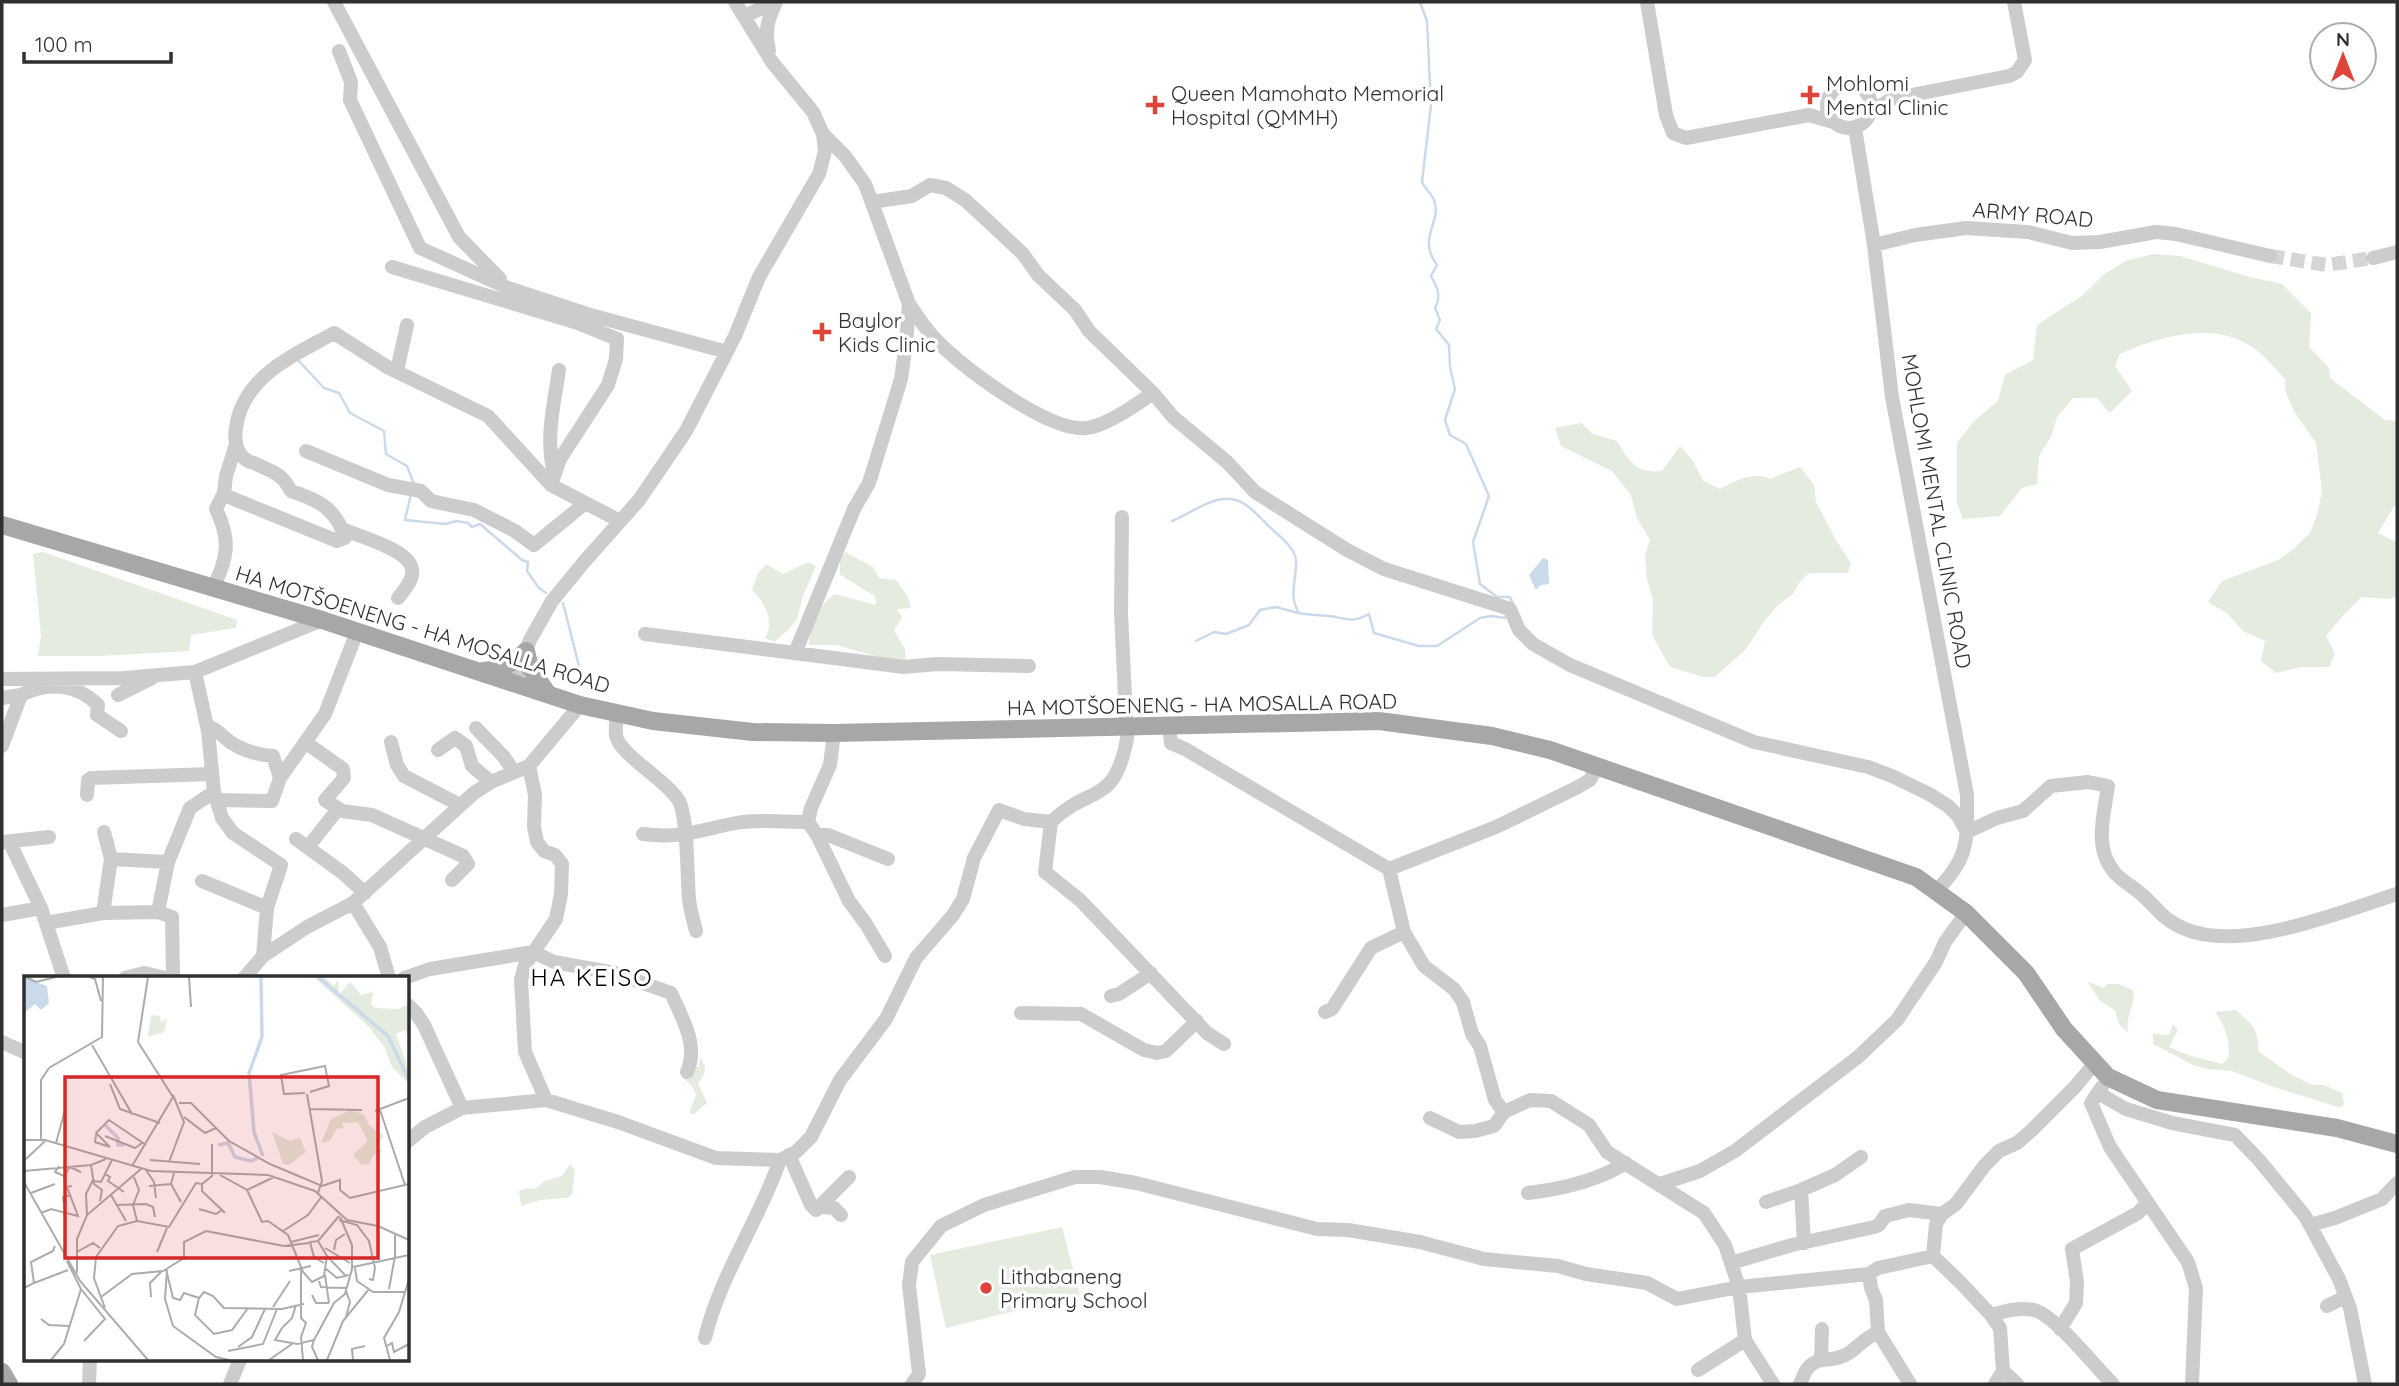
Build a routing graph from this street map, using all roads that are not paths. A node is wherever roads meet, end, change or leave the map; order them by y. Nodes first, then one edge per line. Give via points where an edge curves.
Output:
1 (334, 2) edge
2 (735, 2) edge
3 (776, 2) edge
4 (1647, 2) edge
5 (2014, 2) edge
6 (744, 16) junction
7 (339, 51) dead end
8 (772, 62) junction
9 (1871, 112) junction
10 (1833, 122) junction
11 (1855, 128) junction
12 (823, 134) junction
13 (872, 202) junction
14 (1874, 244) junction
15 (2397, 252) edge
16 (2270, 256) tunnel mouth
17 (2373, 258) tunnel mouth
18 (392, 267) dead end
19 (508, 288) junction
20 (909, 304) junction
21 (407, 325) dead end
22 (727, 352) junction
23 (559, 370) dead end
24 (397, 371) junction
25 (1153, 393) junction
26 (236, 444) junction
27 (306, 451) dead end
28 (553, 480) junction
29 (224, 493) junction
30 (584, 504) junction
31 (1122, 517) dead end
32 (620, 521) junction
33 (2, 525) edge
34 (342, 529) junction
35 (213, 588) junction
36 (398, 598) dead end
37 (322, 620) junction
38 (357, 632) junction
39 (645, 634) dead end
40 (526, 651) junction
41 (795, 653) junction
42 (1028, 666) dead end
43 (480, 671) junction
44 (195, 672) junction
45 (158, 675) junction
46 (2, 679) edge
47 (514, 682) junction
48 (549, 694) junction
49 (21, 695) junction
50 (118, 695) dead end
51 (2, 698) edge
52 (580, 705) junction
53 (617, 713) junction
54 (207, 726) junction
55 (1169, 726) junction
56 (1126, 727) junction
57 (475, 728) dead end
58 (121, 732) dead end
59 (834, 733) junction
60 (306, 742) junction
61 (391, 742) dead end
62 (2, 746) edge
63 (438, 750) dead end
64 (529, 766) junction
65 (1597, 767) junction
66 (514, 772) junction
67 (212, 774) junction
68 (280, 778) junction
69 (491, 782) junction
70 (87, 795) dead end
71 (216, 796) junction
72 (460, 805) junction
73 (338, 809) junction
74 (808, 822) junction
75 (1051, 822) junction
76 (104, 832) dead end
77 (1967, 832) junction
78 (643, 834) dead end
79 (817, 835) junction
80 (685, 836) junction
81 (49, 837) dead end
82 (425, 839) junction
83 (5, 842) edge
84 (111, 859) junction
85 (888, 859) dead end
86 (168, 862) junction
87 (1389, 869) junction
88 (452, 880) dead end
89 (202, 881) dead end
90 (1935, 892) junction
91 (365, 893) junction
92 (2397, 894) edge
93 (353, 903) junction
94 (41, 908) junction
95 (267, 908) junction
96 (159, 912) junction
97 (103, 913) junction
98 (1966, 914) junction
99 (2, 915) edge
100 (46, 923) junction
101 (696, 931) dead end
102 (1404, 932) junction
103 (533, 952) junction
104 (263, 956) junction
105 (885, 956) dead end
106 (1151, 973) junction
107 (63, 976) edge
108 (134, 976) edge
109 (155, 976) edge
110 (173, 976) edge
111 (246, 976) edge
112 (388, 976) edge
113 (410, 976) edge
114 (1111, 996) dead end
115 (410, 1008) edge
116 (1325, 1012) dead end
117 (1021, 1013) dead end
118 (1197, 1021) junction
119 (2, 1042) edge
120 (1224, 1044) dead end
121 (24, 1052) edge
122 (2095, 1063) junction
123 (687, 1072) dead end
124 (2108, 1077) junction
125 (2098, 1093) junction
126 (546, 1100) junction
127 (462, 1108) junction
128 (1504, 1112) junction
129 (1430, 1118) dead end
130 (410, 1139) edge
131 (2397, 1144) edge
132 (1861, 1157) dead end
133 (784, 1158) junction
134 (1626, 1163) junction
135 (849, 1177) dead end
136 (2397, 1183) edge
137 (1660, 1184) junction
138 (1801, 1190) junction
139 (1528, 1193) dead end
140 (1766, 1202) dead end
141 (2147, 1203) junction
142 (821, 1207) junction
143 (1942, 1214) junction
144 (841, 1215) dead end
145 (2310, 1225) junction
146 (1804, 1243) junction
147 (1933, 1256) junction
148 (1731, 1263) junction
149 (1870, 1274) junction
150 (1739, 1287) junction
151 (2344, 1297) junction
152 (2327, 1306) dead end
153 (1991, 1315) junction
154 (1822, 1329) dead end
155 (2060, 1329) junction
156 (1878, 1332) junction
157 (705, 1338) dead end
158 (1745, 1340) junction
159 (1821, 1360) junction
160 (90, 1362) edge
161 (239, 1362) edge
162 (1698, 1370) dead end
163 (2003, 1371) junction
164 (2, 1372) edge
165 (9, 1384) edge
166 (89, 1384) edge
167 (230, 1384) edge
168 (912, 1384) edge
169 (1773, 1384) edge
170 (1800, 1384) edge
171 (1910, 1384) edge
172 (1995, 1384) edge
173 (2017, 1384) edge
174 (2113, 1384) edge
175 (2192, 1384) edge
176 (2365, 1384) edge

1 - 19 street via 459,237
2 - 6 street
3 - 6 street
3 - 8 street via 765,37
4 - 10 street via 1667,122 1678,137 1810,115
5 - 9 street via 2025,60 2017,72 1891,99
6 - 8 street
7 - 19 street via 351,82 350,100 420,248
8 - 12 street via 813,112
9 - 10 street via 1865,90 1844,84 1827,100
9 - 11 street
10 - 11 street
11 - 14 street, MOHLOMI MENTAL CLINIC ROAD
12 - 13 street via 852,165
12 - 22 street via 825,151 819,174 759,277
13 - 20 street
13 - 25 street via 912,196 930,185 946,188 965,200 1023,254 1089,331
14 - 16 street, ARMY ROAD via 1966,228 2028,232 2072,243 2156,232
14 - 77 street, MOHLOMI MENTAL CLINIC ROAD via 1892,397 1968,795
15 - 17 street
18 - 28 street via 617,339 608,385 560,459
19 - 22 street
20 - 25 street via 941,346 965,365 1024,406 1070,427 1102,423
20 - 41 street via 901,379 870,483 854,509
21 - 24 street
22 - 32 street via 686,431
23 - 28 street via 550,439
24 - 26 street via 334,334 277,365 260,380 244,398
24 - 28 street via 488,416
25 - 77 street via 1255,492 1348,550 1384,569 1510,609 1519,630 1533,645 1680,712 1754,742 1892,776 1948,806
26 - 29 street
26 - 34 street via 243,458 284,478 291,491 323,503
27 - 30 street via 388,485 421,491 431,501 474,510 534,545
28 - 30 street
29 - 34 street via 337,541 345,538
29 - 35 street via 216,509 228,542
30 - 32 street
31 - 56 street
32 - 40 street via 552,601
33 - 35 main road, HA MOTŠOENENG - HA MOSALLA ROAD
34 - 36 street via 407,559 413,569 411,580
35 - 37 main road, HA MOTŠOENENG - HA MOSALLA ROAD
37 - 38 main road, HA MOTŠOENENG - HA MOSALLA ROAD
37 - 44 street
38 - 43 main road, HA MOTŠOENENG - HA MOSALLA ROAD
38 - 60 street via 325,714
39 - 41 street
40 - 43 main road via 505,667
40 - 47 street
40 - 48 main road via 530,668
41 - 42 street via 904,667
43 - 47 main road, HA MOTŠOENENG - HA MOSALLA ROAD
44 - 45 street
44 - 54 street
45 - 46 street
45 - 50 street
47 - 48 main road, HA MOTŠOENENG - HA MOSALLA ROAD
48 - 52 main road, HA MOTŠOENENG - HA MOSALLA ROAD
49 - 51 street
49 - 58 street via 35,688 72,688 88,695 99,705 97,715
49 - 62 street
52 - 53 main road, HA MOTŠOENENG - HA MOSALLA ROAD
52 - 64 street
53 - 59 main road, HA MOTŠOENENG - HA MOSALLA ROAD via 753,732
53 - 80 street via 616,736 621,747 664,782 680,803
54 - 67 street
54 - 68 street via 219,730 233,744 273,756
55 - 56 main road, HA MOTŠOENENG - HA MOSALLA ROAD
55 - 65 main road, HA MOTŠOENENG - HA MOSALLA ROAD via 1379,721 1492,736
55 - 87 street via 1171,743
56 - 59 main road, HA MOTŠOENENG - HA MOSALLA ROAD
56 - 75 street via 1124,756 1110,784 1097,795 1065,808
57 - 66 street
59 - 74 street via 830,765
60 - 68 street
60 - 73 street via 343,769 344,778 325,800
61 - 72 street via 404,776
63 - 69 street via 455,738 466,746 472,766
64 - 66 street
64 - 103 street via 537,842 562,864 556,919
65 - 87 street via 1590,780 1576,788 1496,827
65 - 90 main road, HA MOTŠOENENG - HA MOSALLA ROAD via 1916,877
66 - 69 street
67 - 70 street via 91,778
67 - 71 street
68 - 71 street via 272,801
69 - 72 street
71 - 86 street via 190,808
71 - 95 street via 222,818 233,833 281,865
72 - 82 street
73 - 82 street via 372,815
73 - 91 street via 302,843
74 - 79 street
74 - 80 street via 738,823
75 - 106 street via 1045,872 1080,900
75 - 133 street via 1024,820 999,810 974,858 963,899 916,958 886,1019 840,1080 811,1137
76 - 84 street
77 - 90 street, MOHLOMI MENTAL CLINIC ROAD via 1963,856
77 - 92 street via 2023,811 2051,786 2088,782 2108,786 2101,845 2108,864 2160,915 2211,938 2274,931
78 - 80 street
79 - 85 street via 828,835
79 - 105 street via 849,901
80 - 101 street via 689,901
81 - 83 street
82 - 88 street via 463,856 468,864
82 - 91 street
83 - 94 street
84 - 86 street
84 - 97 street
86 - 96 street
87 - 102 street
89 - 95 street
90 - 98 main road, HA MOTŠOENENG - HA MOSALLA ROAD
91 - 93 street
93 - 104 street
93 - 112 street via 380,947
94 - 99 street
94 - 100 street
95 - 104 street
96 - 97 street
96 - 110 street via 172,917
97 - 100 street
98 - 122 main road, HA MOTŠOENENG - HA MOSALLA ROAD via 2026,974 2064,1029
98 - 137 street via 1897,1020 1858,1057 1735,1151 1700,1171
100 - 107 street
102 - 116 street via 1371,948 1332,1009
102 - 128 street via 1424,967 1454,989 1463,1002 1495,1100
103 - 113 street
103 - 123 street via 554,962 615,974 671,993 691,1046 693,1059
103 - 126 street via 521,980 525,1052
104 - 111 street
106 - 114 street
106 - 118 street
108 - 109 street
115 - 127 street via 424,1026
117 - 118 street via 1081,1014 1157,1053 1166,1051
118 - 120 street
119 - 121 street
122 - 124 main road, HA MOTŠOENENG - HA MOSALLA ROAD
122 - 143 street via 2032,1130 1999,1151 1956,1204
124 - 125 street
124 - 131 main road, HA MOTŠOENENG - HA MOSALLA ROAD via 2157,1100 2337,1128
125 - 141 street via 2091,1102 2110,1147
125 - 145 street via 2126,1109 2235,1135
126 - 127 street
126 - 133 street via 716,1158
127 - 130 street
128 - 129 street via 1494,1126 1475,1131 1459,1132
128 - 134 street via 1530,1100 1550,1101 1589,1125 1607,1152
132 - 138 street
133 - 142 street via 811,1205 816,1210
133 - 157 street via 726,1277
134 - 137 street
134 - 139 street via 1596,1178
135 - 142 street
136 - 145 street via 2382,1199
137 - 148 street via 1704,1213
138 - 140 street
138 - 146 street
141 - 155 street via 2072,1249 2076,1303
141 - 175 street via 2188,1262 2196,1288
142 - 144 street via 828,1206
143 - 146 street via 1909,1210 1885,1216 1874,1227
143 - 147 street via 1936,1224
145 - 151 street
146 - 148 street
147 - 149 street via 1878,1268
147 - 153 street
148 - 150 street
149 - 150 street
149 - 156 street
150 - 158 street
150 - 168 street via 1677,1298 1647,1283 1558,1266 1484,1259 1348,1230 1317,1229 1136,1183 1075,1177 984,1205 941,1226 912,1262 909,1285 919,1374
151 - 152 street
151 - 176 street
153 - 155 street via 2009,1309 2036,1310
153 - 163 street via 2000,1328
154 - 159 street
155 - 174 street
156 - 159 street via 1853,1353
156 - 171 street
158 - 162 street
158 - 169 street
159 - 170 street via 1806,1368
160 - 166 street
161 - 167 street
163 - 172 street
163 - 173 street
164 - 165 main road

